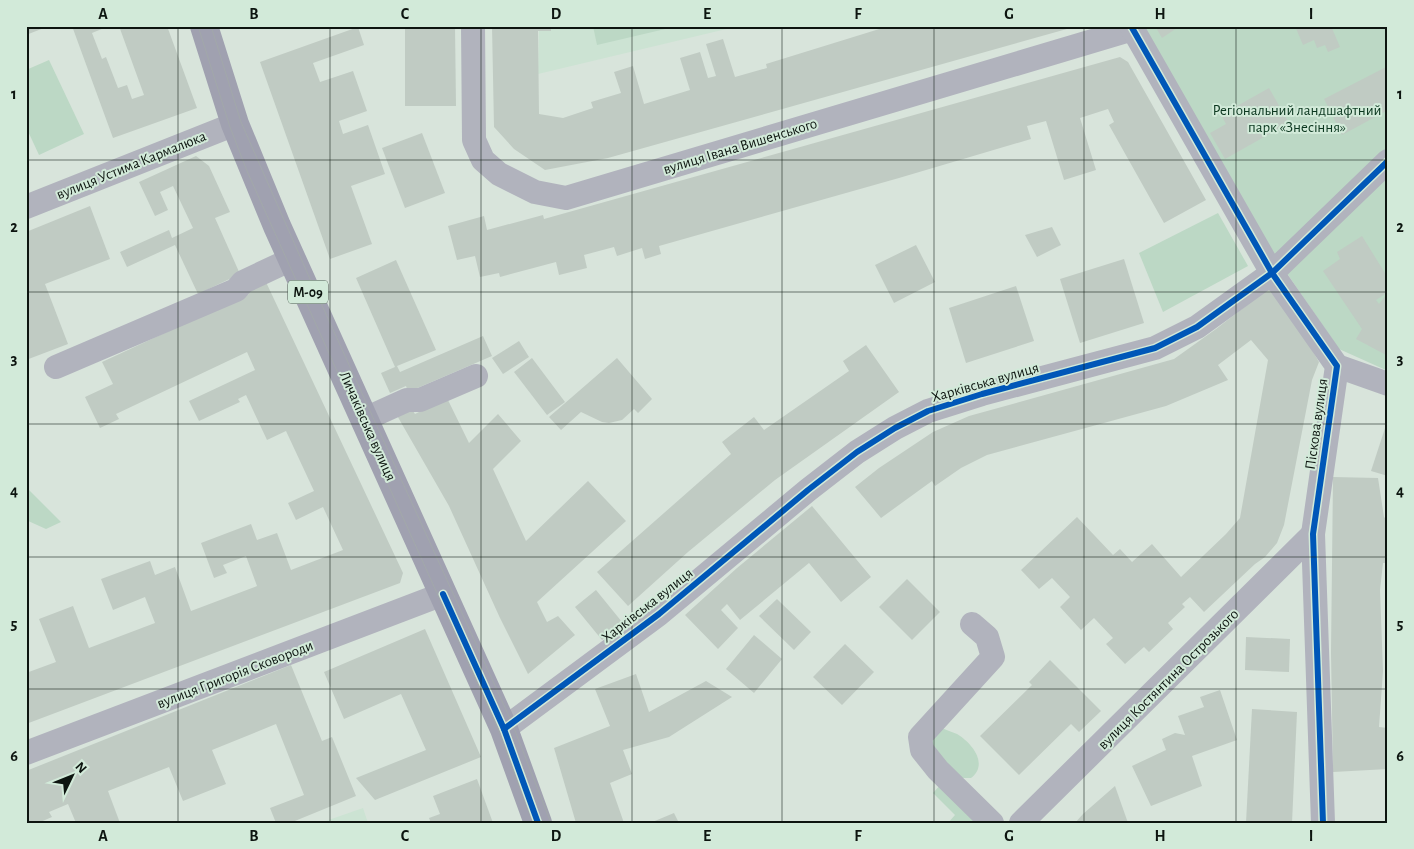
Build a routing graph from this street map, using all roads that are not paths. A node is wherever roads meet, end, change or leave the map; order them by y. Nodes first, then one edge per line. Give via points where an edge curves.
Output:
1 (204, 26) edge
2 (473, 26) edge
3 (1132, 28) edge
4 (235, 124) junction
5 (1388, 161) edge
6 (26, 207) edge
7 (292, 259) junction
8 (1272, 273) junction
9 (1337, 366) junction
10 (56, 367) dead end
11 (476, 376) dead end
12 (1388, 384) edge
13 (365, 419) junction
14 (1313, 534) junction
15 (443, 594) junction
16 (972, 624) dead end
17 (504, 729) junction
18 (26, 753) edge
19 (538, 823) edge
20 (992, 823) edge
21 (1021, 823) edge
22 (1323, 823) edge

1 - 4 main road, Личаківська вулиця / М-09
2 - 3 street, вулиця Івана Вишенського via 474,140 483,160 499,174 535,192 566,198
3 - 8 street, Піскова вулиця
4 - 6 street, вулиця Устима Кармалюка
4 - 7 main road, Личаківська вулиця / М-09
5 - 8 street, Харківська вулиця
7 - 10 street via 243,282 236,290
7 - 13 main road, Личаківська вулиця / М-09
8 - 9 street, Піскова вулиця
8 - 17 street, Харківська вулиця via 1197,327 1156,348 966,399 928,411 896,428 857,452 659,614
9 - 12 street
9 - 14 street, Піскова вулиця
11 - 13 street
13 - 15 main road, Личаківська вулиця / М-09
14 - 21 street, вулиця Костянтина Острозького
14 - 22 street, Піскова вулиця
15 - 17 main road, Личаківська вулиця / М-09
15 - 18 street, вулиця Григорія Сковороди
16 - 20 street via 987,637 993,657 920,737 922,750 938,770
17 - 19 main road, Личаківська вулиця / М-09

